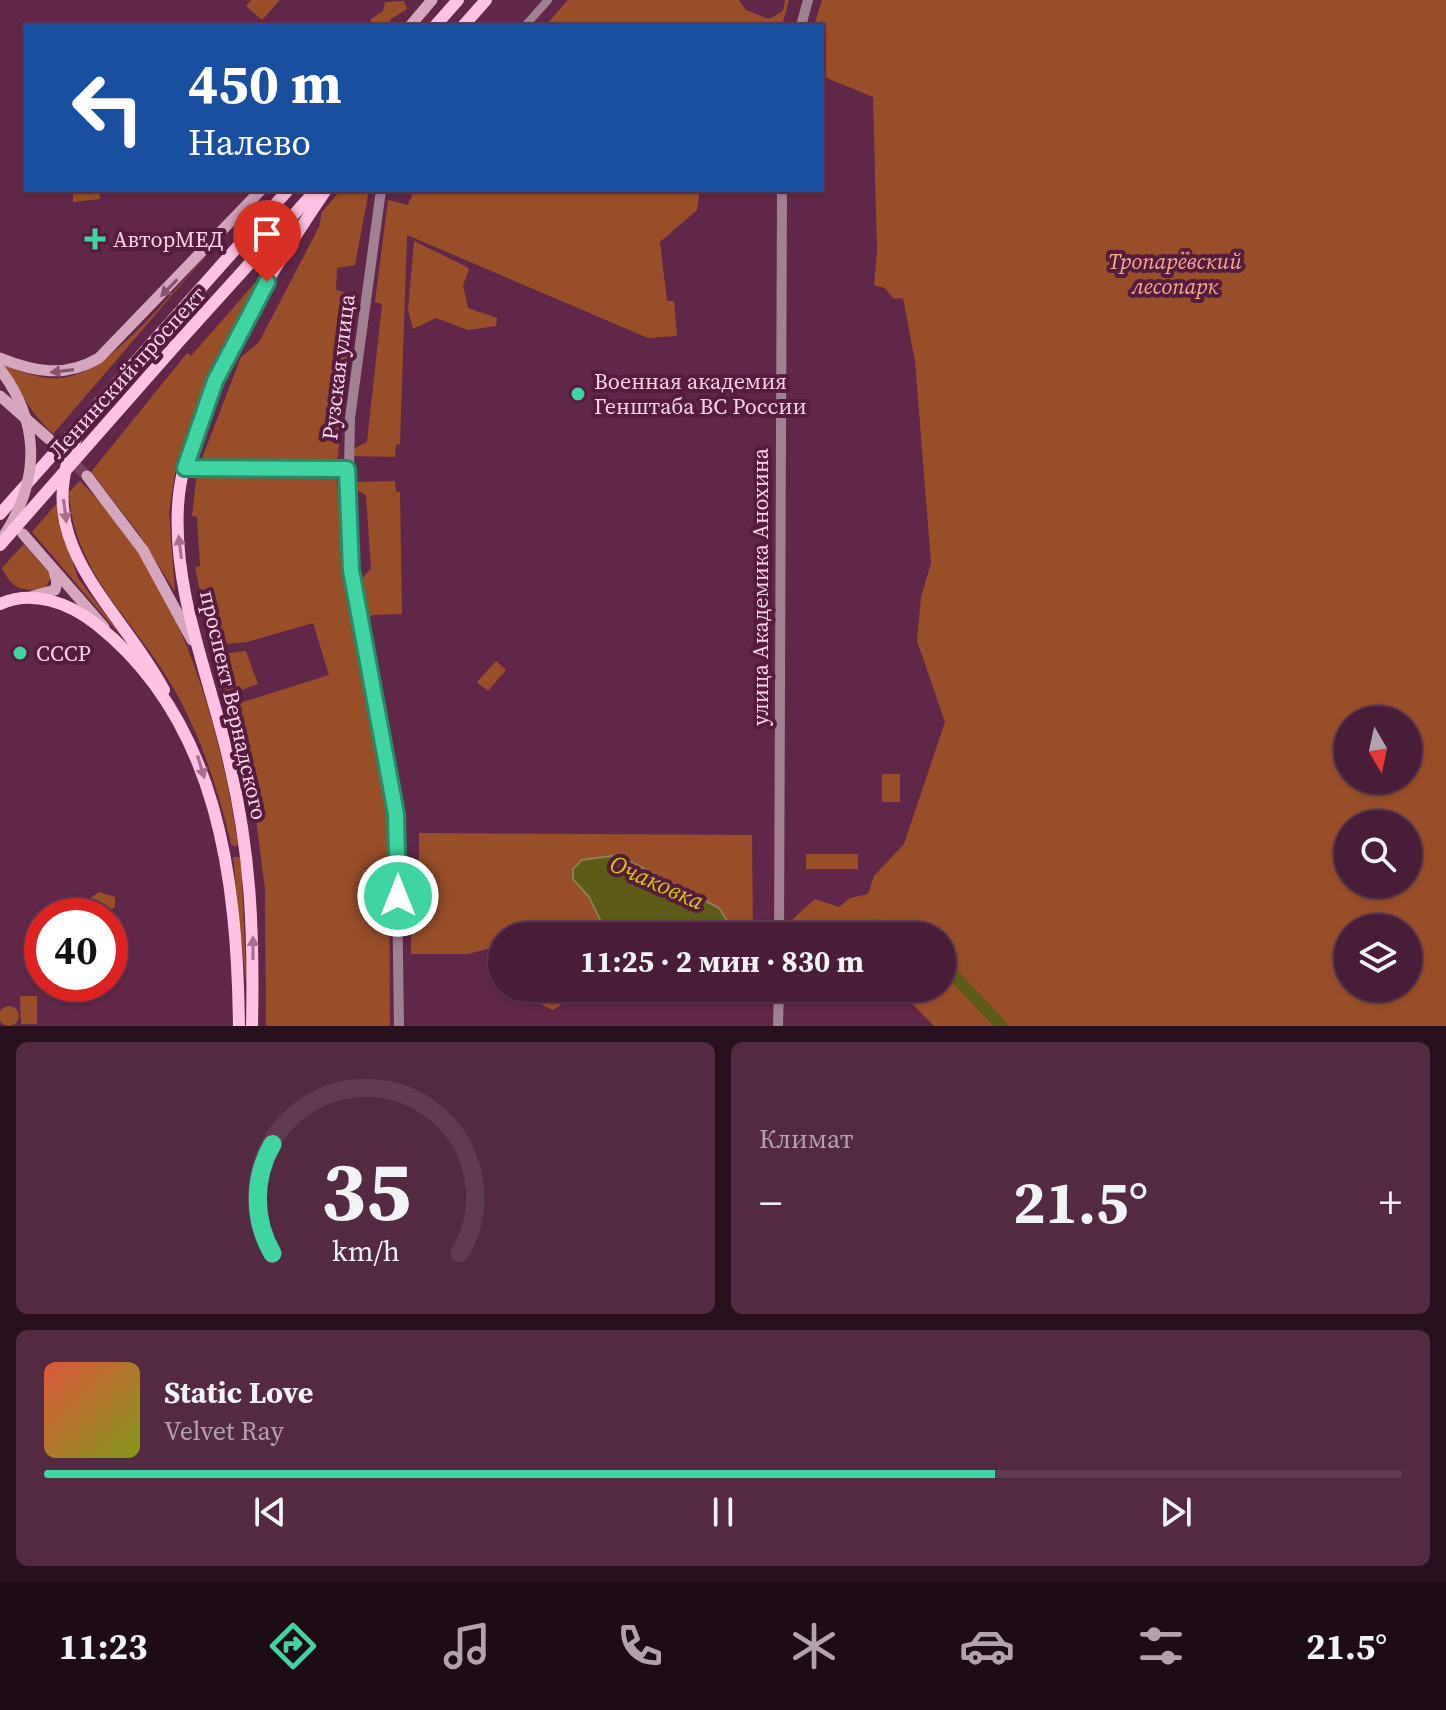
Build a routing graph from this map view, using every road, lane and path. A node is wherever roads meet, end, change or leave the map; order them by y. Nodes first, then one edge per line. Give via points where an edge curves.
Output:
1 (432, 0) edge
2 (458, 0) edge
3 (486, 0) edge
4 (548, 0) edge
5 (808, 0) edge
6 (412, 24) edge
7 (437, 24) edge
8 (465, 24) edge
9 (527, 24) edge
10 (802, 24) edge
11 (259, 192) edge
12 (286, 192) edge
13 (314, 192) edge
14 (325, 192) edge
15 (381, 192) edge
16 (782, 192) edge
17 (0, 358) edge
18 (0, 369) edge
19 (0, 396) edge
20 (91, 411) junction
21 (49, 439) tunnel mouth
22 (185, 468) junction
23 (347, 469) junction
24 (87, 476) tunnel mouth
25 (0, 514) edge
26 (23, 534) dead end
27 (0, 543) edge
28 (50, 564) junction
29 (28, 597) junction
30 (0, 604) edge
31 (113, 638) junction
32 (197, 651) junction
33 (180, 721) junction
34 (245, 838) junction
35 (222, 842) junction
36 (779, 922) edge
37 (779, 1002) edge
38 (239, 1026) edge
39 (252, 1026) edge
40 (399, 1026) edge
41 (778, 1026) edge

1 - 6 main road
2 - 7 main road
3 - 8 main road
4 - 9 street
5 - 10 street
11 -> 17 main road via 99,358 57,373
12 - 20 main road, Ленинский проспект
13 - 27 main road, Ленинский проспект, bridge
14 - 22 main road, проспект Вернадского via 233,342
15 - 23 street, Рузская улица
16 - 36 street, улица Академика Анохина
18 - 27 main road, bridge via 27,418 32,464 24,497
19 - 21 main road
20 - 25 main road, Ленинский проспект
20 -> 33 main road via 65,472 70,538 89,583 145,655
22 - 23 street
32 -> 22 main road, проспект Вернадского via 178,533
23 - 40 street, Рузская улица via 354,590 396,814
24 - 32 main road via 152,564
26 - 28 main road
28 - 29 main road via 57,578 55,590
28 - 31 main road
29 - 30 main road
29 - 31 main road, проспект Вернадского via 68,607
31 - 33 main road, проспект Вернадского
32 - 34 main road, проспект Вернадского
33 -> 35 main road, проспект Вернадского via 199,759
34 - 35 main road via 237,852 228,852
39 -> 34 main road, проспект Вернадского via 252,894
35 - 38 main road, проспект Вернадского via 238,947
37 - 41 street

